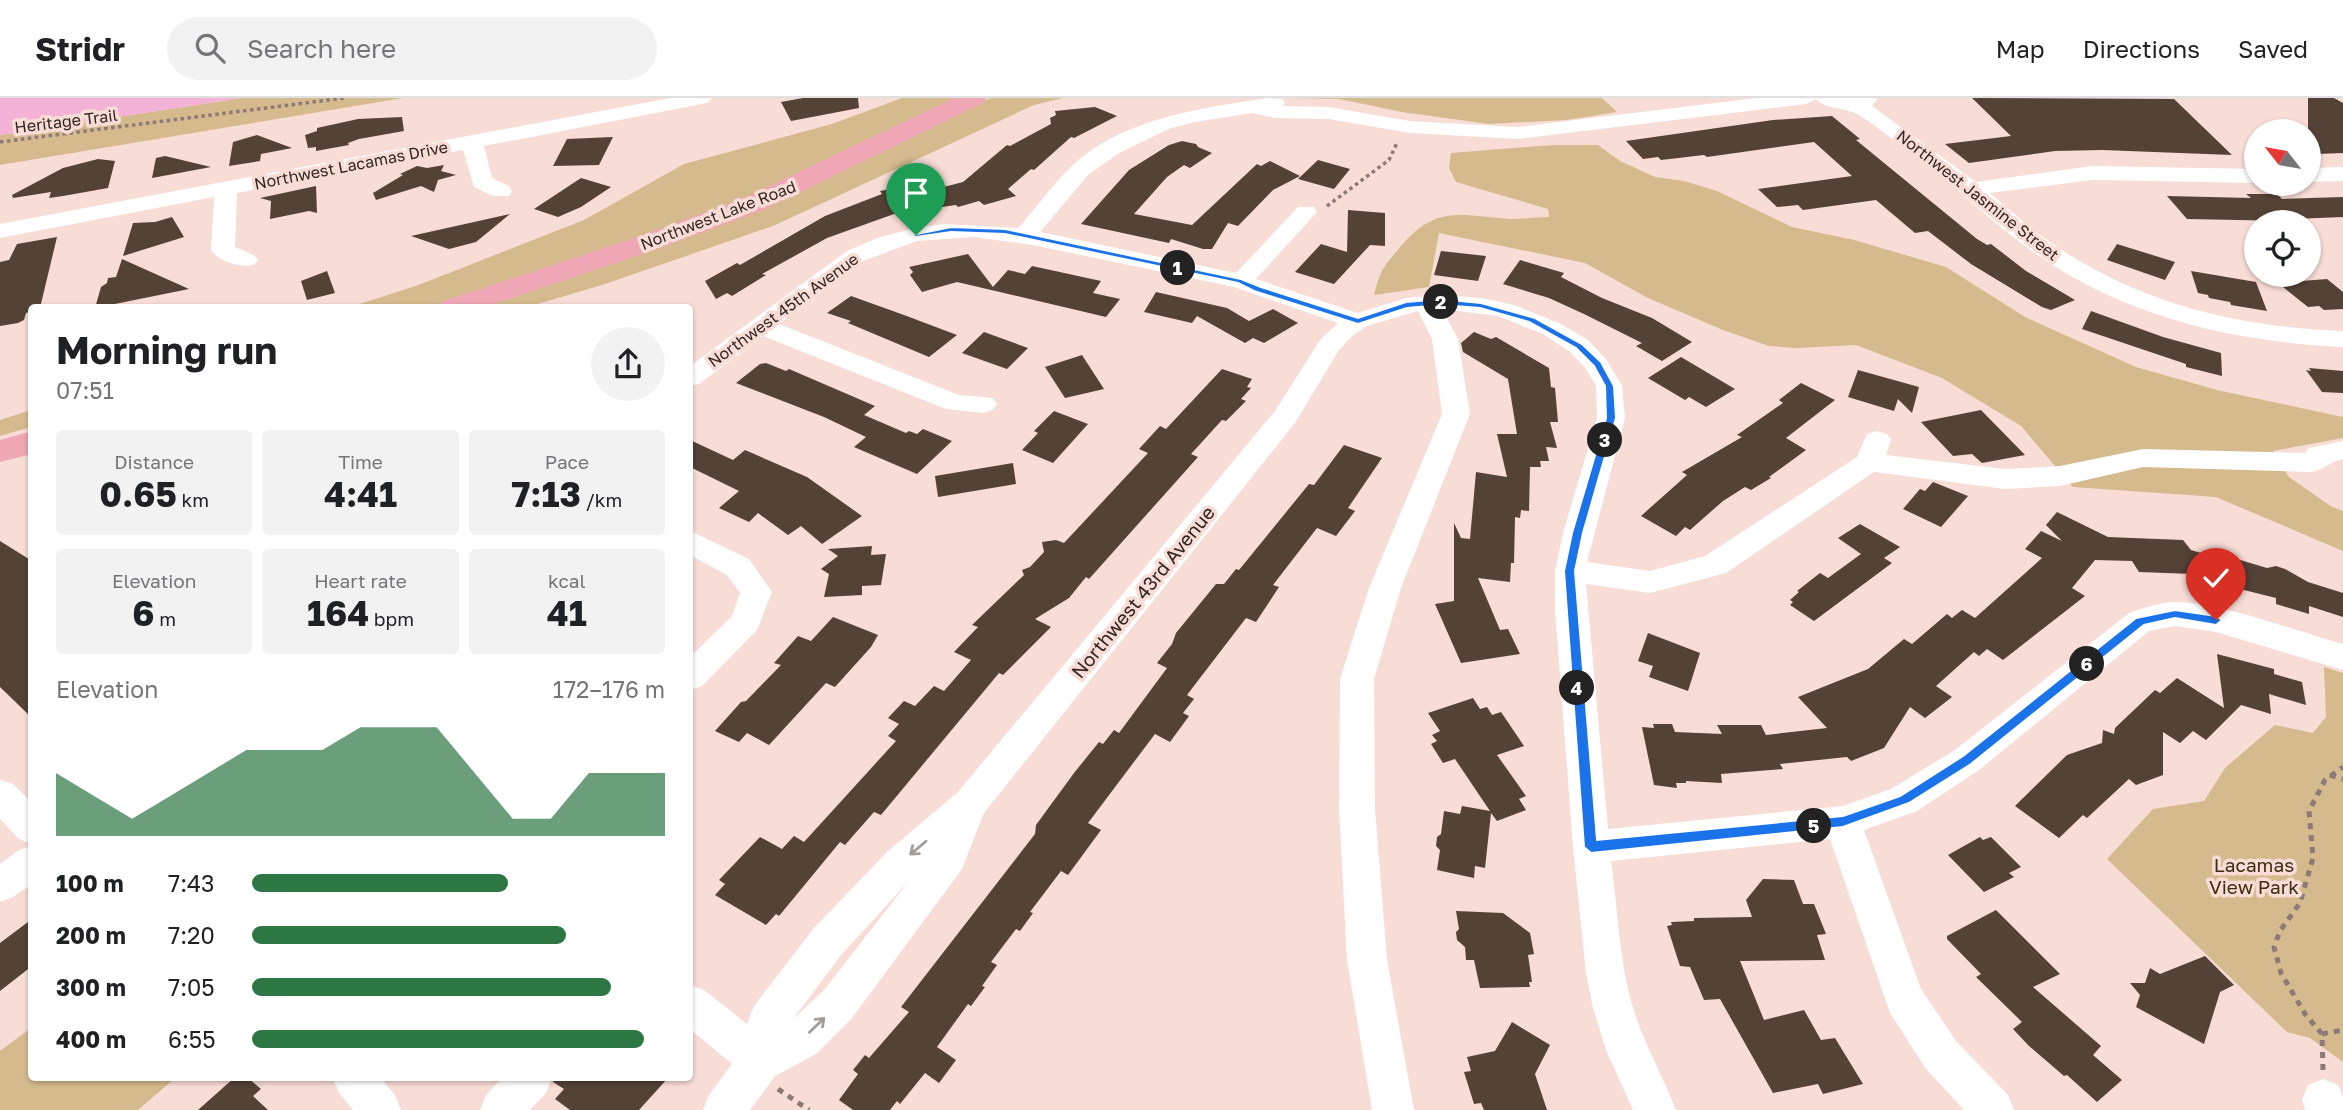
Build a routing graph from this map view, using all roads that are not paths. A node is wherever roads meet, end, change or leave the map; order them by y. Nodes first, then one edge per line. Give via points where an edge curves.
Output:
1 (702, 98) edge
2 (974, 98) edge
3 (1806, 98) edge
4 (1825, 98) edge
5 (1863, 101) edge
6 (472, 142) junction
7 (2343, 174) edge
8 (2321, 175) edge
9 (2244, 176) edge
10 (226, 188) junction
11 (1972, 189) junction
12 (500, 191) dead end
13 (1306, 212) road end
14 (0, 231) edge
15 (1024, 236) junction
16 (246, 260) dead end
17 (1241, 281) junction
18 (1426, 303) junction
19 (464, 304) edge
20 (1358, 321) junction
21 (761, 326) junction
22 (2343, 339) edge
23 (693, 376) edge
24 (983, 404) dead end
25 (28, 443) edge
26 (2343, 450) edge
27 (0, 451) edge
28 (693, 544) edge
29 (1570, 571) junction
30 (2343, 657) edge
31 (693, 674) edge
32 (0, 795) edge
33 (1843, 822) junction
34 (28, 824) edge
35 (1591, 847) junction
36 (28, 865) edge
37 (0, 885) edge
38 (693, 1007) edge
39 (763, 1072) junction
40 (356, 1081) edge
41 (528, 1081) edge
42 (380, 1110) edge
43 (501, 1110) edge
44 (724, 1110) edge
45 (1392, 1110) edge
46 (1655, 1110) edge
47 (1993, 1110) edge

1 - 6 street, Northwest Lacamas Drive
2 - 19 main road, Northwest Lake Road via 757,203
3 - 15 street via 1518,133 1410,127 1329,113 1256,108 1194,116 1111,148 1080,170
4 - 5 street via 1840,104
5 - 11 street, Northwest Jasmine Street
6 - 10 street, Northwest Lacamas Drive
6 - 12 street via 482,182
7 - 8 street
9 - 11 street via 2092,173
10 - 14 street, Northwest Lacamas Drive
10 - 16 street via 223,250
11 - 22 street, Northwest Jasmine Street via 2045,250 2133,297 2252,333
13 - 17 street
15 - 17 street, Northwest 45th Avenue
15 - 21 street, Northwest 45th Avenue via 982,229 951,230 878,246 855,256
17 - 20 street, Northwest 45th Avenue
18 - 20 street via 1382,311
18 - 29 street via 1481,305 1552,329 1579,346 1609,386 1611,418
18 - 45 street via 1445,339 1456,414 1385,588 1357,679 1357,809 1367,960
20 - 39 street, Northwest 43rd Avenue via 1329,346 1285,417 970,804 949,857 838,1004
21 - 23 street, Northwest 45th Avenue
21 - 24 street via 956,404
25 - 27 main road
26 - 29 street via 2319,455 2312,463 2143,458 2060,476 2005,479 1873,451 1715,565 1650,582
28 - 31 street via 738,567 755,592 746,622
29 - 35 street
30 - 33 street via 2216,620 2175,614 2140,621 1967,760 1904,800
32 - 34 street
33 - 35 street
33 - 47 street via 1904,999 1941,1055
35 - 46 street via 1613,1008
36 - 37 street
38 - 39 street
39 - 44 street, Northwest 43rd Avenue
40 - 42 street
41 - 43 street

